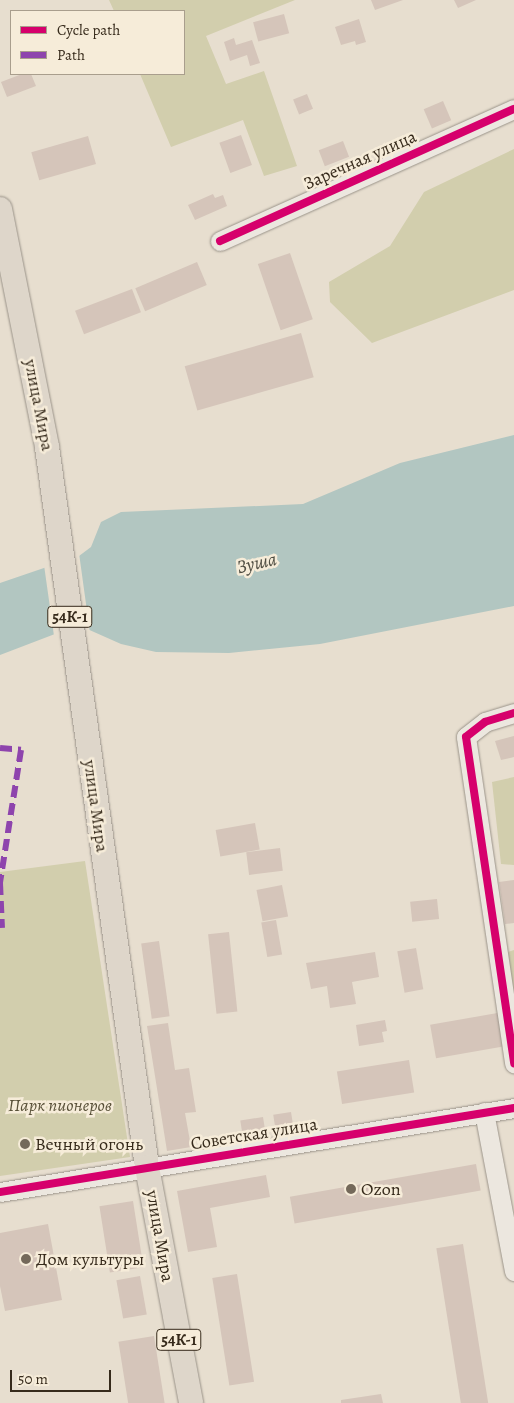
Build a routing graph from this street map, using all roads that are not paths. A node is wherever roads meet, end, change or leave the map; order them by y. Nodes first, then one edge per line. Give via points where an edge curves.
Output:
1 (514, 109) edge
2 (0, 209) edge
3 (220, 241) dead end
4 (514, 713) edge
5 (514, 1063) edge
6 (514, 1108) edge
7 (484, 1112) junction
8 (147, 1167) junction
9 (0, 1192) edge
10 (514, 1271) edge
11 (191, 1403) edge

1 - 3 street, Заречная улица
2 - 8 main road, улица Мира / 54К-1 via 47,447
4 - 5 street via 485,722 466,737
6 - 7 street, Советская улица
7 - 8 street, Советская улица
7 - 10 street
8 - 9 street, Советская улица
8 - 11 main road, улица Мира / 54К-1

